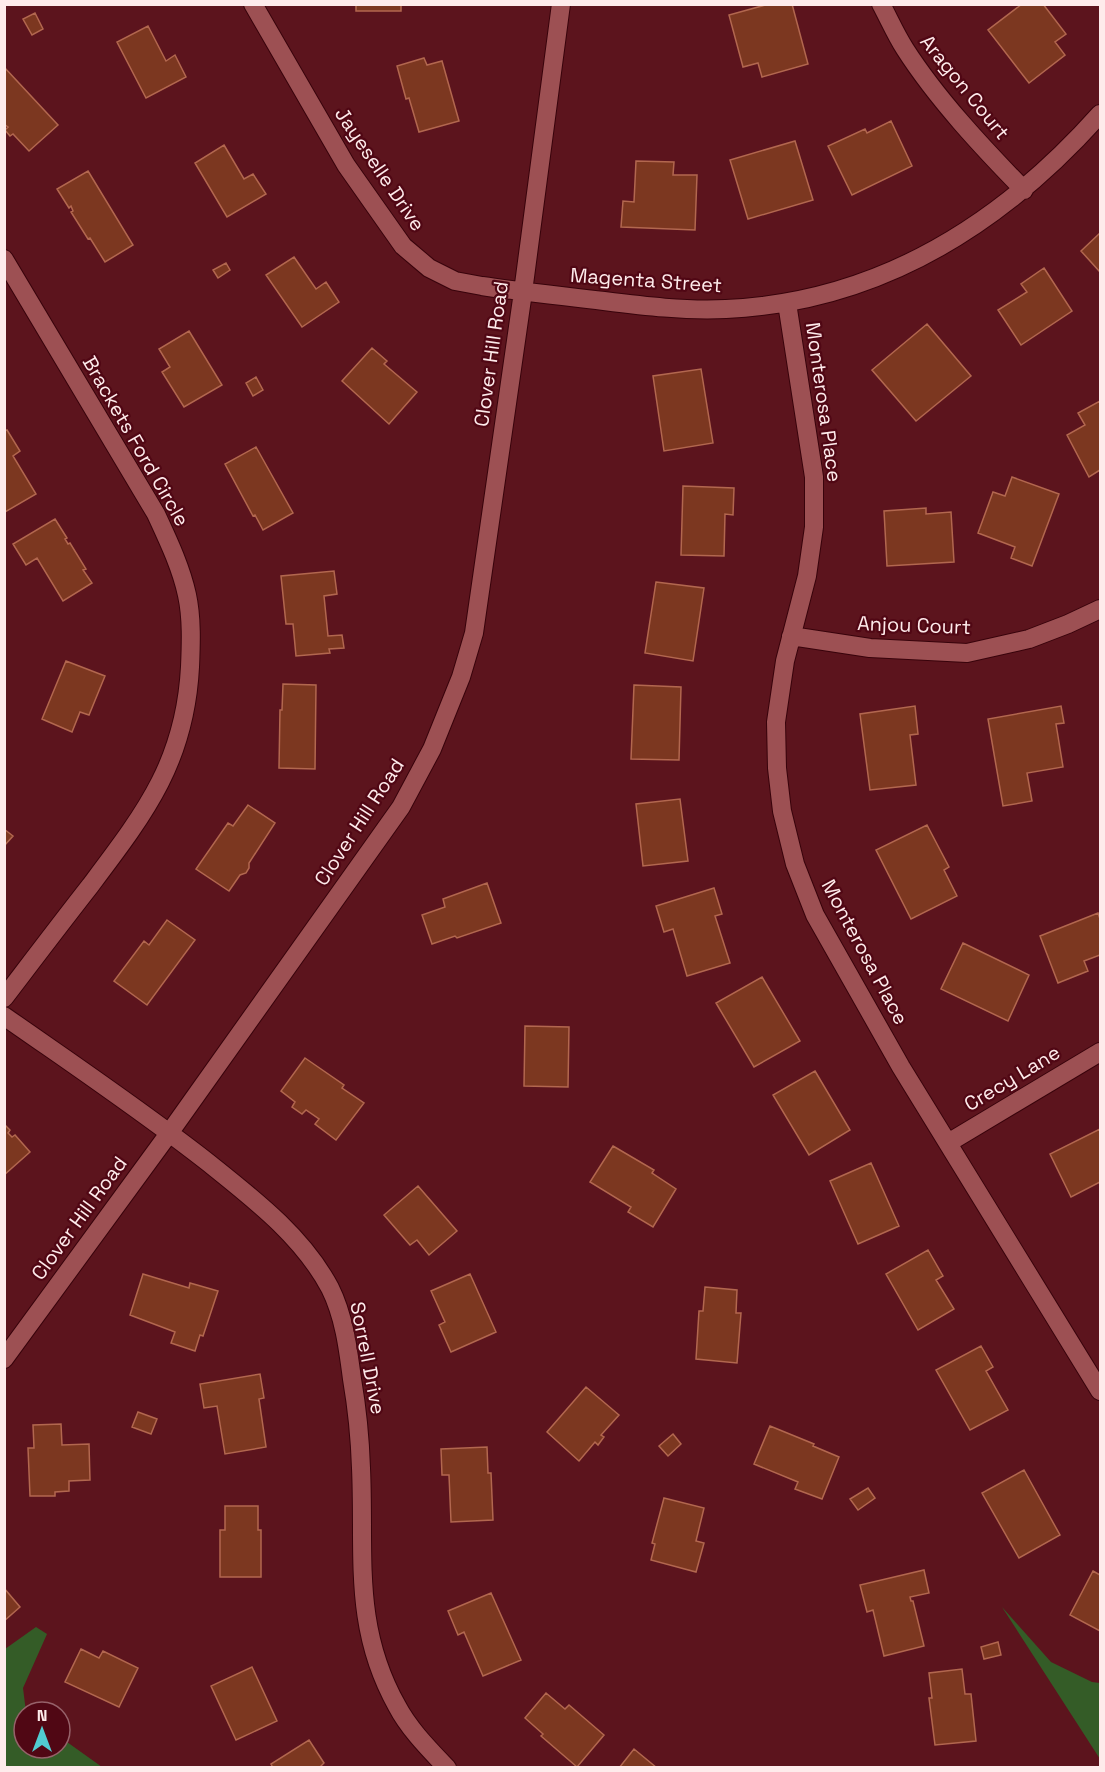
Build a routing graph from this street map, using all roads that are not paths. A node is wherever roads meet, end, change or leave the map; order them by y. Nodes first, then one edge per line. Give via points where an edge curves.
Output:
1 (253, 4) edge
2 (561, 4) edge
3 (881, 4) edge
4 (1101, 114) edge
5 (1024, 190) junction
6 (4, 259) edge
7 (523, 292) junction
8 (787, 303) junction
9 (1101, 609) edge
10 (791, 636) junction
11 (4, 998) edge
12 (4, 1016) edge
13 (1101, 1052) edge
14 (170, 1132) junction
15 (948, 1143) junction
16 (4, 1359) edge
17 (1101, 1391) edge
18 (447, 1767) edge

1 - 7 street, Jayeselle Drive via 346,165 403,246 429,268 455,281
2 - 7 street, Clover Hill Road
3 - 5 street, Aragon Court via 929,82
4 - 5 street, Magenta Street
5 - 8 street, Magenta Street via 980,223 914,261 838,291
6 - 11 street, Brackets Ford Circle via 156,514 187,596 191,646 183,723 172,759 156,791 136,825
7 - 8 street, Magenta Street via 660,308 725,310
7 - 14 street, Clover Hill Road via 474,633 432,749 401,807
8 - 10 street, Monterosa Place via 814,477 814,527 807,576
9 - 10 street, Anjou Court via 1029,639 967,652 870,648
10 - 15 street, Monterosa Place via 776,722 782,811 795,864 815,915
12 - 14 street, Sorrell Drive
13 - 15 street, Crecy Lane
14 - 16 street, Clover Hill Road
14 - 18 street, Sorrell Drive via 301,1244 331,1289 341,1315 357,1408 362,1593 369,1635 397,1708
15 - 17 street, Monterosa Place

